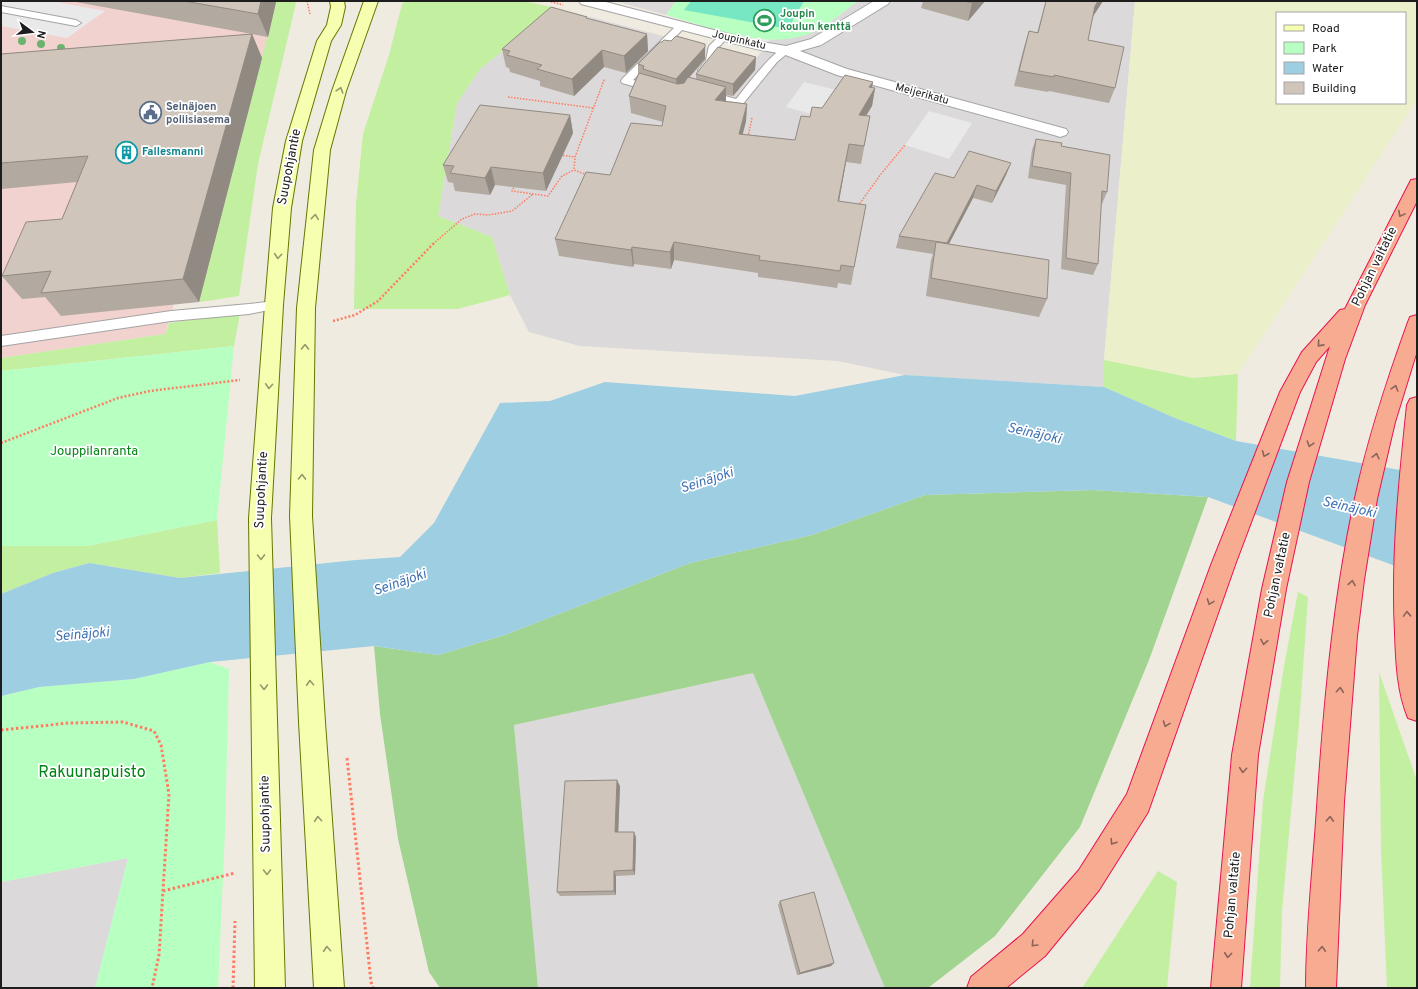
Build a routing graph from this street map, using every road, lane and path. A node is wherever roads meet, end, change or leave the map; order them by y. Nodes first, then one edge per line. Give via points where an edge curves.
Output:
1 (337, 1) edge
2 (371, 1) edge
3 (586, 1) edge
4 (883, 1) edge
5 (1, 9) edge
6 (323, 14) dead end
7 (76, 23) dead end
8 (681, 26) junction
9 (723, 37) junction
10 (324, 41) junction
11 (786, 50) junction
12 (696, 78) edge
13 (626, 81) junction
14 (694, 91) edge
15 (664, 92) edge
16 (508, 97) dead end
17 (594, 108) junction
18 (745, 117) edge
19 (1060, 132) dead end
20 (747, 140) edge
21 (905, 145) dead end
22 (554, 154) edge
23 (575, 156) junction
24 (574, 170) junction
25 (589, 176) edge
26 (516, 184) edge
27 (1417, 184) edge
28 (533, 194) junction
29 (855, 210) edge
30 (274, 305) junction
31 (1356, 305) junction
32 (331, 314) dead end
33 (1417, 322) edge
34 (1, 342) edge
35 (240, 380) dead end
36 (1417, 405) edge
37 (1, 443) edge
38 (1417, 709) edge
39 (1, 730) edge
40 (347, 752) dead end
41 (235, 873) dead end
42 (163, 891) junction
43 (152, 988) edge
44 (270, 988) edge
45 (329, 988) edge
46 (373, 988) edge
47 (982, 988) edge
48 (1226, 988) edge
49 (1321, 988) edge

1 - 10 main road, Suupohjantie via 334,25
45 -> 2 main road via 301,516 306,308 322,156 339,91
3 - 8 street, Joupinkatu
4 - 11 street, Joupinkatu via 816,42
5 - 7 lane
6 - 10 main road
8 - 9 street, Joupinkatu
8 - 13 lane
9 - 11 street, Joupinkatu via 756,46
9 - 12 lane via 712,48 711,61
10 -> 30 main road, Suupohjantie via 294,141 282,208
11 - 14 lane via 774,60 738,103
11 - 19 street, Meijerikatu via 842,72
13 - 15 lane
13 - 17 path via 604,80
16 - 17 path
17 - 23 path
18 - 20 path via 753,118
21 - 29 path
22 - 23 path
23 - 24 path
24 - 25 path
24 - 28 path via 562,176 548,196
26 - 28 path via 512,191
27 -> 31 highway, Pohjan valtatie
28 - 32 path via 512,211 488,215 475,214 462,219 440,237 378,301 355,315 331,322
30 - 34 lane via 171,316
30 -> 44 main road, Suupohjantie via 260,518
31 -> 47 highway via 1309,357 1290,392 1223,565 1138,802 1089,880 1034,945
31 -> 48 highway, Pohjan valtatie via 1335,358 1298,482 1274,589 1245,755
49 -> 33 highway via 1332,788 1346,622 1361,524 1383,425
35 - 37 path via 150,391 118,398
38 -> 36 highway via 1408,653 1406,593 1410,484
39 - 42 path via 69,723 123,722 154,731 161,745 169,794
40 - 46 path
41 - 42 path
42 - 43 path via 159,955

